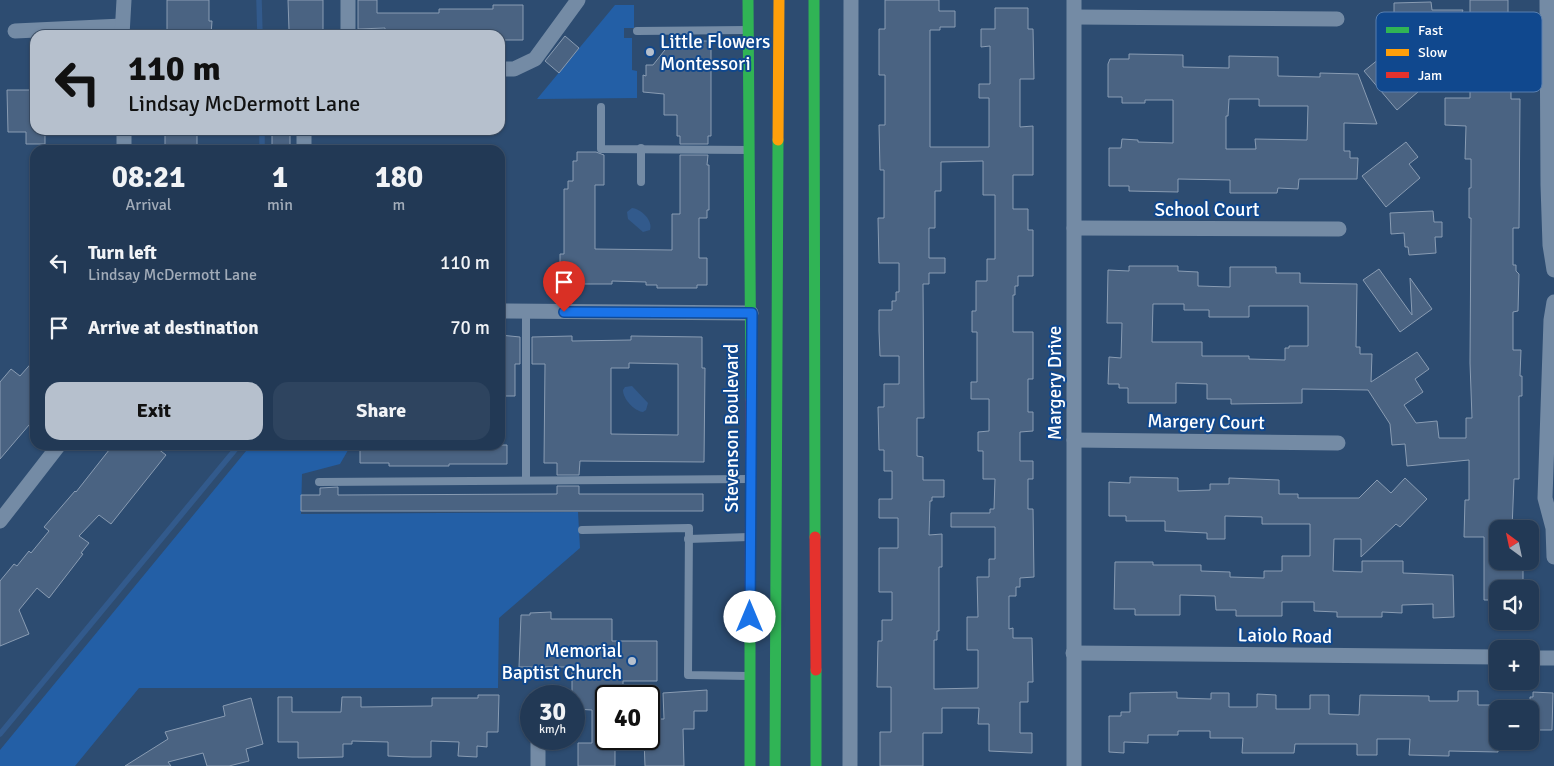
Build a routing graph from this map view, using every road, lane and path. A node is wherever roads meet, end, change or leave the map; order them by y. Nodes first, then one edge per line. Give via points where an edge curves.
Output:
1 (124, 0) edge
2 (348, 0) edge
3 (578, 0) edge
4 (748, 0) edge
5 (779, 0) edge
6 (814, 0) edge
7 (851, 0) edge
8 (1074, 0) edge
9 (1547, 0) edge
10 (1075, 17) junction
11 (1337, 19) dead end
12 (15, 30) dead end
13 (122, 30) edge
14 (348, 30) edge
15 (748, 30) junction
16 (637, 31) dead end
17 (1551, 57) edge
18 (505, 69) edge
19 (600, 107) dead end
20 (641, 148) junction
21 (750, 150) junction
22 (641, 182) dead end
23 (1551, 185) edge
24 (1074, 228) junction
25 (1339, 229) dead end
26 (1554, 270) edge
27 (1554, 302) edge
28 (505, 311) edge
29 (526, 311) junction
30 (752, 313) junction
31 (1551, 401) edge
32 (1074, 440) junction
33 (1338, 443) dead end
34 (55, 450) edge
35 (751, 479) junction
36 (526, 480) junction
37 (319, 482) dead end
38 (0, 521) edge
39 (1554, 528) edge
40 (582, 530) dead end
41 (751, 537) junction
42 (688, 539) junction
43 (1554, 557) edge
44 (1073, 653) junction
45 (1489, 657) edge
46 (1539, 658) edge
47 (1554, 658) edge
48 (750, 676) junction
49 (538, 750) edge
50 (538, 766) edge
51 (750, 766) edge
52 (775, 766) edge
53 (816, 766) edge
54 (850, 766) edge
55 (1074, 766) edge

1 - 13 street
2 - 14 street
3 - 18 street via 535,59 514,69
4 - 15 main road, Stevenson Boulevard
5 - 52 main road
6 - 53 main road
7 - 54 street
8 - 10 street, Margery Drive
9 - 17 street
10 - 11 street
10 - 24 street, Margery Drive
12 - 13 street
15 - 16 lane
15 - 21 main road, Stevenson Boulevard
17 - 23 street
19 - 20 lane via 601,149
20 - 21 lane
20 - 22 lane
21 - 30 main road, Stevenson Boulevard
23 - 26 street via 1550,244
24 - 25 street, School Court
24 - 32 street, Margery Drive
27 - 31 street via 1550,320
28 - 29 street
29 - 30 street
29 - 36 lane
30 - 35 main road, Stevenson Boulevard
31 - 39 street via 1545,498
32 - 33 street, Margery Court
32 - 44 street, Margery Drive
34 - 38 street
35 - 36 lane
35 - 41 main road, Stevenson Boulevard
36 - 37 lane
39 - 43 street
40 - 42 lane via 689,528
41 - 42 lane
41 - 48 main road, Stevenson Boulevard
42 - 48 lane via 688,675
44 - 45 street, Laiolo Road
44 - 55 street, Margery Drive
46 - 47 street
48 - 51 main road, Stevenson Boulevard
49 - 50 street

